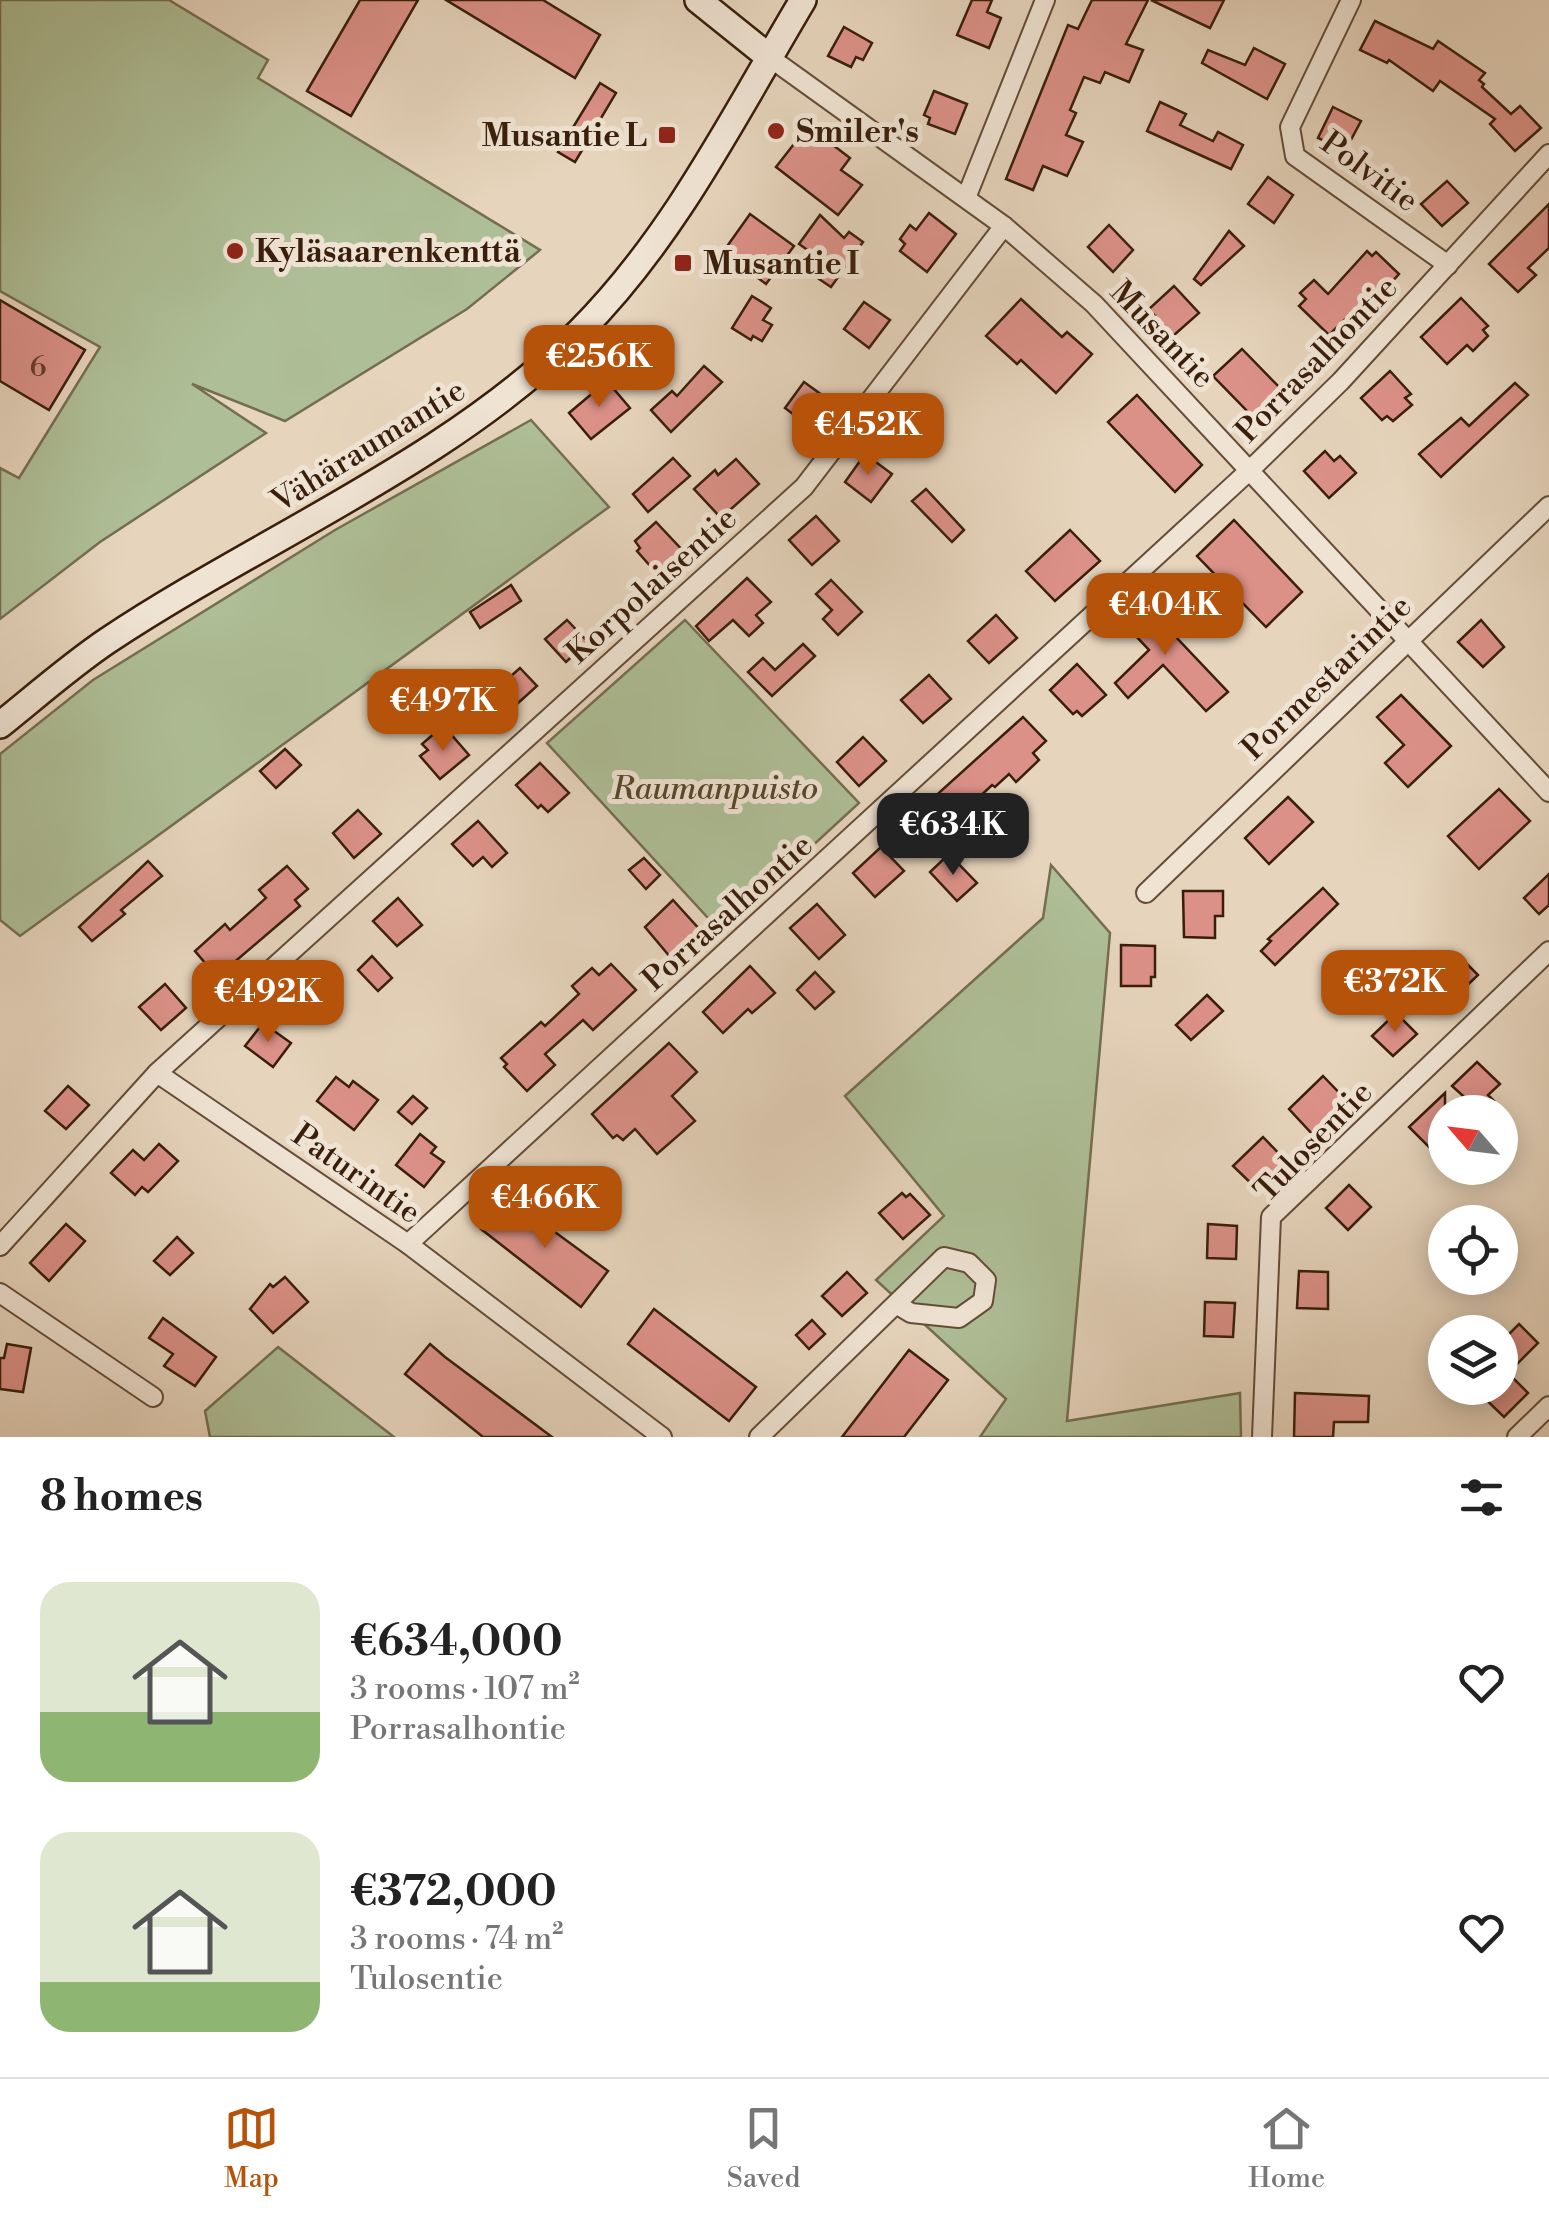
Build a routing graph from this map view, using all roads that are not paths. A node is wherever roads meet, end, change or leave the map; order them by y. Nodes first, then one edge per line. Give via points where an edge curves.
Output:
1 (698, 0) edge
2 (803, 0) edge
3 (1046, 0) edge
4 (1351, 0) edge
5 (769, 57) junction
6 (1549, 154) edge
7 (966, 198) junction
8 (1004, 226) junction
9 (1448, 266) junction
10 (1250, 470) junction
11 (1549, 506) edge
12 (1408, 640) junction
13 (0, 725) edge
14 (1549, 792) edge
15 (1146, 892) dead end
16 (1549, 951) edge
17 (158, 1072) junction
18 (408, 1244) junction
19 (0, 1246) edge
20 (0, 1293) edge
21 (896, 1304) junction
22 (154, 1396) dead end
23 (1549, 1406) edge
24 (662, 1437) edge
25 (759, 1437) edge
26 (1262, 1437) edge
27 (1518, 1437) edge

1 - 5 main road
2 - 5 main road, Vähäraumantie
3 - 7 street
4 - 9 street, Polvitie via 1290,127 1296,156
5 - 7 street, Musantie
5 - 13 main road, Vähäraumantie via 628,279 523,382 391,471 107,642
6 - 9 street, Porrasalhontie
7 - 8 street, Musantie
8 - 10 street, Musantie via 1094,304
8 - 17 street, Korpolaisentie via 804,488
9 - 10 street, Porrasalhontie
10 - 12 street, Musantie
10 - 18 street, Porrasalhontie
11 - 12 street, Pormestarintie
12 - 14 street, Musantie
12 - 15 street, Pormestarintie
16 - 26 street, Tulosentie via 1272,1217
17 - 18 street, Paturintie
17 - 19 street, Korpolaisentie
18 - 24 street, Paturintie
20 - 22 street
21 - 21 street via 944,1257 969,1263 986,1280 982,1302 959,1318 911,1313
21 - 25 street
23 - 27 street

